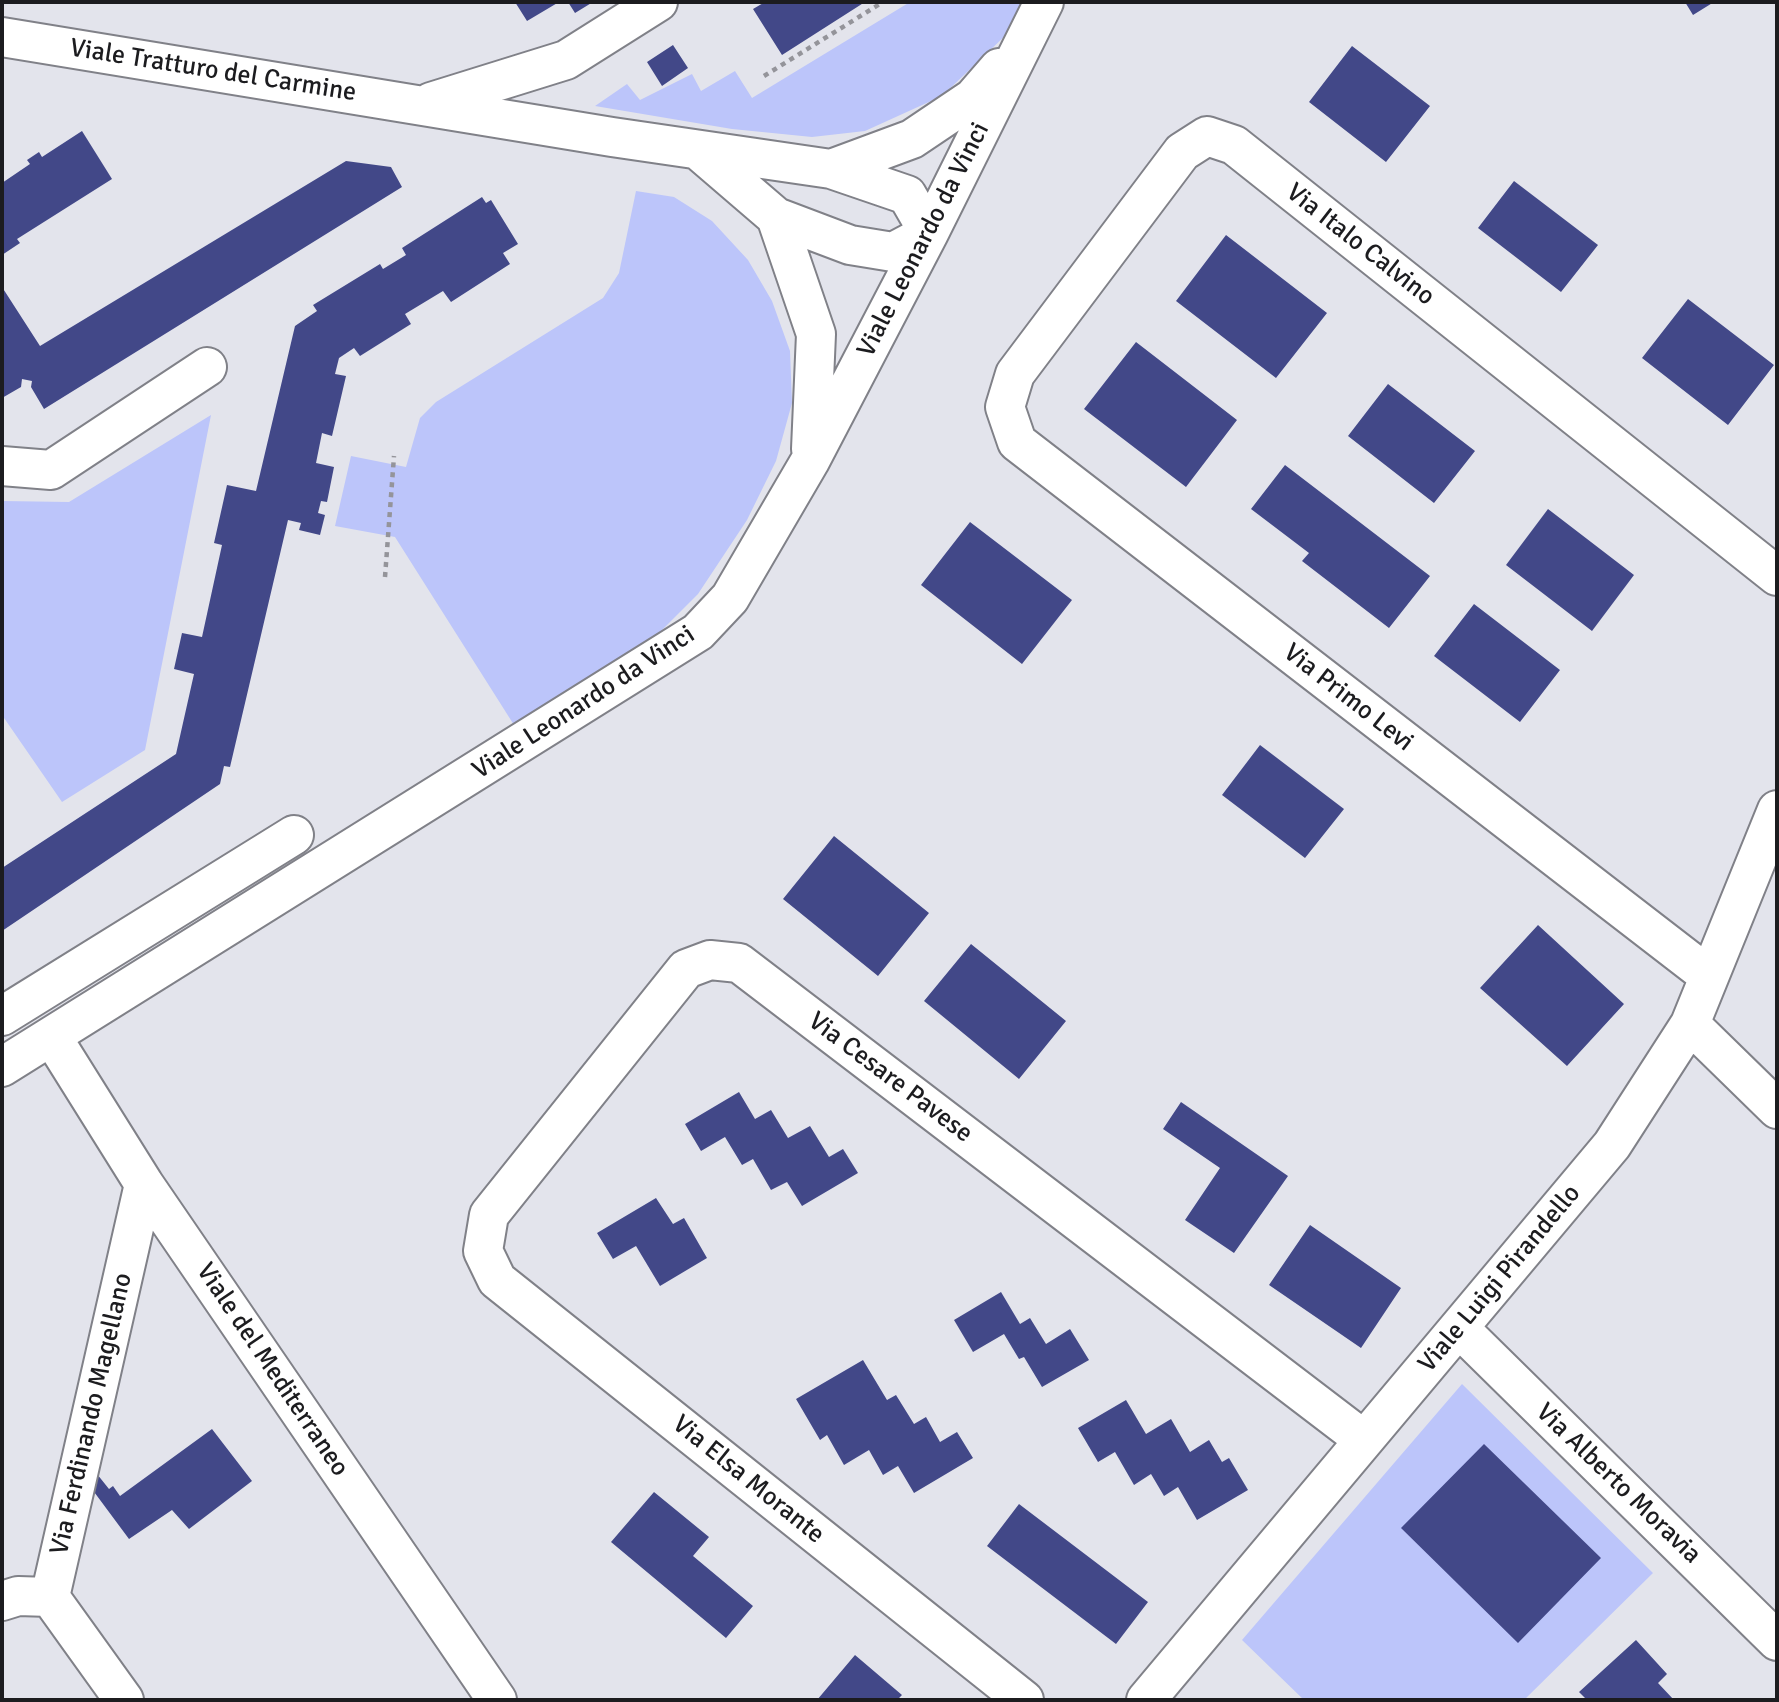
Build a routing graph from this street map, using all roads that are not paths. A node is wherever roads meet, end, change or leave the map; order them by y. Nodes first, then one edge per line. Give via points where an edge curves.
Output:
1 (658, 2) edge
2 (1044, 2) edge
3 (2, 37) edge
4 (1027, 38) junction
5 (566, 60) junction
6 (424, 104) junction
7 (544, 125) junction
8 (698, 150) junction
9 (831, 169) junction
10 (776, 217) junction
11 (929, 233) junction
12 (207, 367) dead end
13 (1005, 407) joint
14 (810, 461) junction
15 (2, 466) edge
16 (1777, 576) edge
17 (1777, 810) edge
18 (294, 835) dead end
19 (1709, 976) junction
20 (2, 1016) edge
21 (1690, 1024) junction
22 (52, 1037) junction
23 (2, 1067) edge
24 (1777, 1109) edge
25 (144, 1184) junction
26 (483, 1251) joint
27 (1459, 1328) junction
28 (1364, 1440) junction
29 (50, 1597) junction
30 (2, 1601) edge
31 (1777, 1641) edge
32 (124, 1700) edge
33 (497, 1700) edge
34 (1024, 1700) edge
35 (1146, 1700) edge

1 - 5 street
2 - 4 street, Viale Leonardo da Vinci
3 - 6 street, Viale Tratturo del Carmine
4 - 9 street via 973,98 912,139
4 - 11 street, Viale Leonardo da Vinci
5 - 6 street
5 - 7 street
6 - 7 street, Viale Tratturo del Carmine
7 - 8 street, Viale Tratturo del Carmine
8 - 9 street
8 - 10 street
9 - 11 street via 907,195
10 - 11 street via 850,245 893,252
10 - 14 street via 816,334
11 - 14 street, Viale Leonardo da Vinci
12 - 15 street via 51,470
13 - 16 street, Via Italo Calvino via 1015,374 1182,152 1207,136 1234,145
13 - 19 street, Via Primo Levi via 1017,442
14 - 22 street, Viale Leonardo da Vinci via 730,598 698,632
17 - 19 street, Viale Luigi Pirandello
18 - 20 street
19 - 21 street, Viale Luigi Pirandello
21 - 24 street
21 - 27 street, Viale Luigi Pirandello via 1612,1145
22 - 23 street, Viale Leonardo da Vinci
22 - 25 street, Viale del Mediterraneo
25 - 29 street, Via Ferdinando Magellano
25 - 33 street, Viale del Mediterraneo
26 - 28 street, Via Cesare Pavese via 489,1215 686,969 710,960 739,963
26 - 34 street, Via Elsa Morante via 497,1280
27 - 28 street, Viale Luigi Pirandello
27 - 31 street, Via Alberto Moravia
28 - 35 street, Viale Luigi Pirandello
29 - 30 street via 18,1596
29 - 32 street

